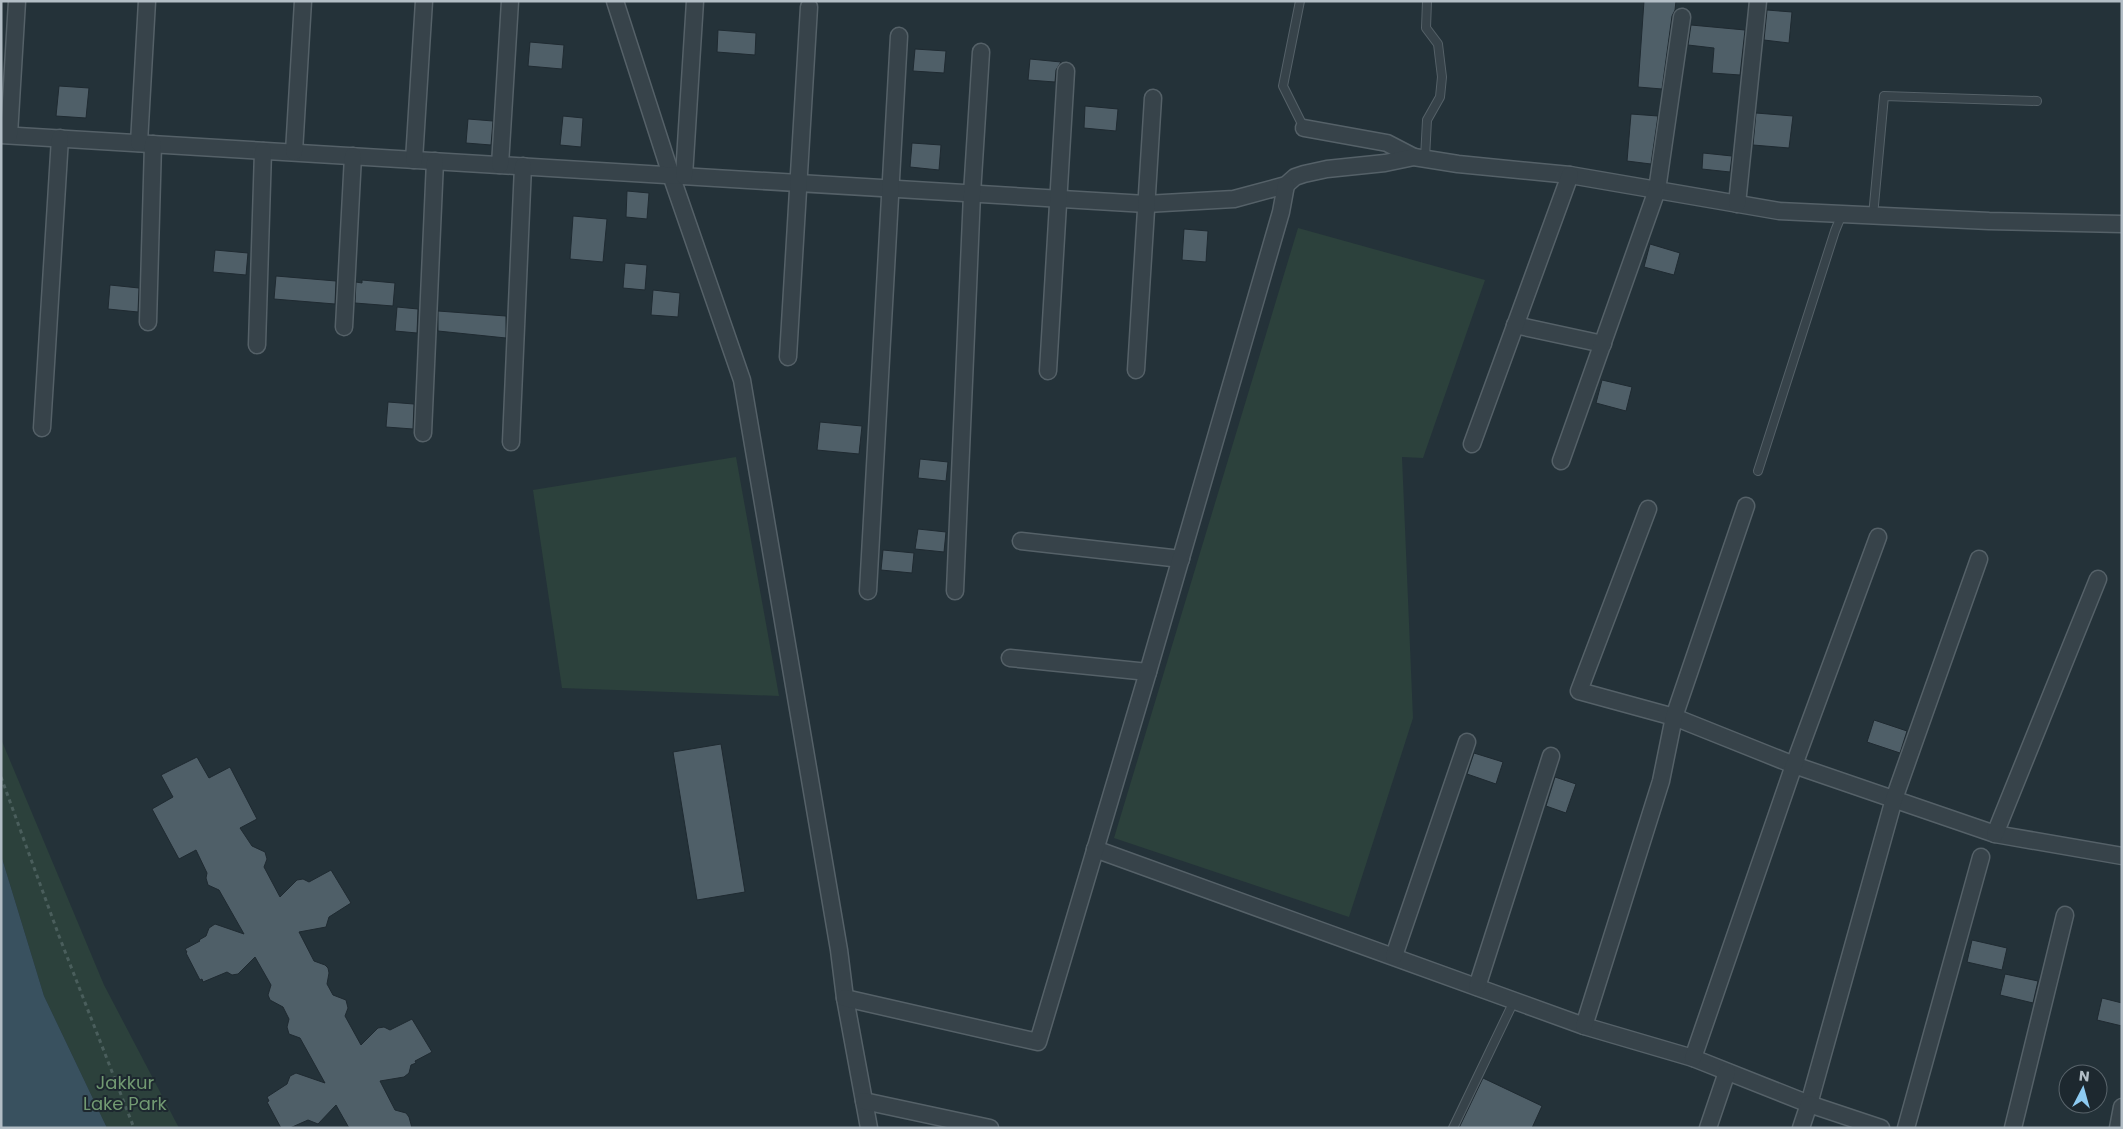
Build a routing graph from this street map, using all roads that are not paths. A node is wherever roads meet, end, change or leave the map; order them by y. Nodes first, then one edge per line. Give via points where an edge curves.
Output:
1 (17, 1) edge
2 (148, 1) edge
3 (303, 1) edge
4 (424, 1) edge
5 (510, 1) edge
6 (615, 1) edge
7 (695, 1) edge
8 (1300, 1) edge
9 (1427, 1) edge
10 (1758, 1) edge
11 (809, 7) dead end
12 (1682, 17) dead end
13 (899, 36) dead end
14 (981, 52) dead end
15 (1066, 70) dead end
16 (1153, 98) dead end
17 (2037, 101) dead end
18 (1304, 128) joint
19 (5, 135) edge
20 (60, 138) junction
21 (146, 143) junction
22 (263, 151) junction
23 (294, 152) junction
24 (353, 156) junction
25 (1420, 158) junction
26 (414, 160) junction
27 (435, 161) junction
28 (500, 165) junction
29 (523, 166) junction
30 (1570, 174) junction
31 (678, 176) junction
32 (798, 183) junction
33 (1286, 185) junction
34 (889, 188) junction
35 (1658, 190) junction
36 (972, 194) junction
37 (1058, 199) junction
38 (1146, 204) junction
39 (1737, 204) junction
40 (1842, 214) junction
41 (1873, 216) junction
42 (2122, 224) edge
43 (148, 322) dead end
44 (1515, 325) junction
45 (344, 327) dead end
46 (1603, 344) junction
47 (256, 345) dead end
48 (788, 357) dead end
49 (1136, 370) dead end
50 (1048, 372) dead end
51 (42, 428) dead end
52 (423, 433) dead end
53 (511, 442) dead end
54 (1472, 444) dead end
55 (1561, 461) dead end
56 (1758, 471) dead end
57 (1746, 506) dead end
58 (1648, 509) dead end
59 (1878, 537) dead end
60 (1021, 541) dead end
61 (1181, 559) junction
62 (1979, 559) dead end
63 (2098, 579) dead end
64 (868, 591) dead end
65 (955, 591) dead end
66 (1010, 658) dead end
67 (1148, 672) junction
68 (1674, 717) junction
69 (1466, 742) dead end
70 (1551, 756) dead end
71 (1794, 764) junction
72 (1894, 799) junction
73 (1995, 834) junction
74 (1095, 849) junction
75 (2122, 856) edge
76 (1981, 857) dead end
77 (2065, 915) dead end
78 (1394, 956) junction
79 (1477, 987) junction
80 (845, 998) junction
81 (1514, 1000) junction
82 (1584, 1026) junction
83 (1693, 1058) junction
84 (1727, 1072) junction
85 (864, 1101) junction
86 (1809, 1104) junction
87 (2122, 1107) edge
88 (869, 1128) edge
89 (990, 1128) edge
90 (1453, 1128) edge
91 (1708, 1128) edge
92 (1801, 1128) edge
93 (1881, 1128) edge
94 (1906, 1128) edge
95 (2014, 1128) edge
96 (2118, 1128) edge

1 - 19 street
2 - 21 street
3 - 23 street
4 - 26 street
5 - 28 street
6 - 31 street
7 - 31 street
8 - 18 lane via 1283,86
9 - 25 lane via 1426,28 1438,44 1442,77 1440,97 1427,120
10 - 39 street
11 - 32 street
12 - 35 street
13 - 34 street
14 - 36 street
15 - 37 street
16 - 38 street
17 - 41 lane via 1884,96
18 - 25 street via 1387,143
19 - 20 street
20 - 21 street
20 - 51 street
21 - 22 street
21 - 43 street
22 - 23 street
22 - 47 street
23 - 24 street
24 - 26 street
24 - 45 street
25 - 30 street
25 - 33 street via 1319,170 1295,177
26 - 27 street
27 - 28 street
27 - 52 street
28 - 29 street
29 - 31 street
29 - 53 street
30 - 35 street
30 - 44 street
31 - 32 street
31 - 80 street via 742,380
32 - 34 street
32 - 48 street
33 - 38 street via 1234,199
33 - 61 street
34 - 36 street
34 - 64 street
35 - 39 street
35 - 46 street
36 - 37 street
36 - 65 street
37 - 38 street
37 - 50 street
38 - 49 street
39 - 40 street via 1779,211
40 - 41 street
40 - 56 lane
41 - 42 street
44 - 46 street
44 - 54 street
46 - 55 street
57 - 68 street
58 - 68 street via 1579,691
59 - 71 street
60 - 61 street
61 - 67 street
62 - 72 street
63 - 73 street
66 - 67 street
67 - 74 street
68 - 71 street
68 - 82 street via 1661,782
69 - 78 street
70 - 79 street
71 - 72 street
71 - 83 street
72 - 73 street
72 - 86 street
73 - 75 street
74 - 78 street
74 - 80 street via 1038,1042
76 - 94 street
77 - 95 street
78 - 79 street
79 - 81 street
80 - 85 street
81 - 82 street
81 - 90 lane
82 - 83 street
83 - 84 street
84 - 86 street
84 - 91 street
85 - 88 street
85 - 89 street
86 - 92 street
86 - 93 street
87 - 96 street

